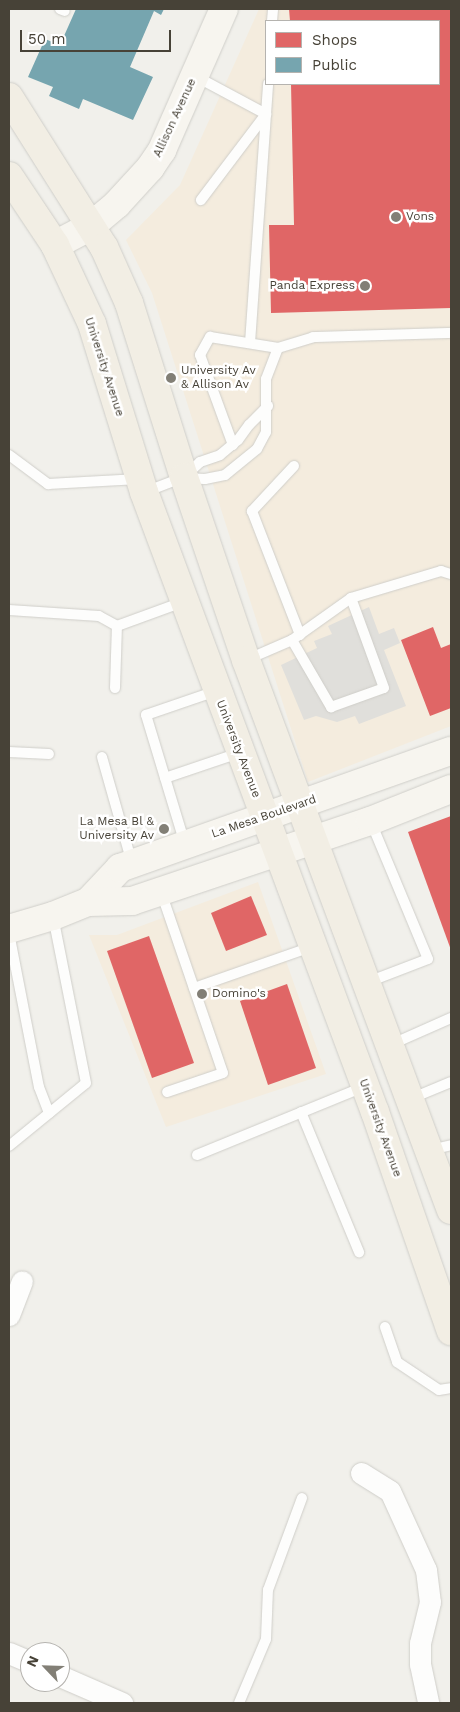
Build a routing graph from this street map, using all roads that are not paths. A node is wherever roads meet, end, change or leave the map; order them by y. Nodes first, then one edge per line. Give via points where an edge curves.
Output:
1 (224, 9) edge
2 (195, 76) junction
3 (268, 85) edge
4 (9, 97) edge
5 (266, 114) junction
6 (10, 181) edge
7 (201, 200) dead end
8 (91, 226) junction
9 (55, 245) junction
10 (451, 333) edge
11 (250, 344) junction
12 (278, 348) junction
13 (268, 406) junction
14 (233, 445) junction
15 (9, 455) edge
16 (294, 466) dead end
17 (184, 477) junction
18 (142, 486) junction
19 (451, 574) edge
20 (351, 598) junction
21 (183, 602) junction
22 (9, 610) edge
23 (117, 626) junction
24 (296, 638) junction
25 (246, 660) junction
26 (115, 688) dead end
27 (216, 691) junction
28 (451, 751) edge
29 (9, 752) edge
30 (239, 753) junction
31 (50, 754) dead end
32 (102, 757) dead end
33 (165, 778) junction
34 (451, 789) edge
35 (299, 805) junction
36 (264, 818) junction
37 (370, 821) junction
38 (312, 840) junction
39 (186, 845) junction
40 (277, 852) junction
41 (132, 864) junction
42 (161, 891) junction
43 (88, 902) junction
44 (52, 916) junction
45 (9, 929) edge
46 (9, 934) edge
47 (312, 946) junction
48 (365, 983) junction
49 (194, 988) junction
50 (451, 1018) edge
51 (389, 1046) junction
52 (451, 1082) edge
53 (364, 1087) junction
54 (167, 1092) dead end
55 (409, 1099) junction
56 (301, 1112) junction
57 (49, 1113) junction
58 (9, 1146) edge
59 (440, 1148) edge
60 (197, 1155) dead end
61 (451, 1210) edge
62 (359, 1252) dead end
63 (22, 1281) dead end
64 (9, 1315) edge
65 (385, 1327) dead end
66 (451, 1331) edge
67 (451, 1388) edge
68 (361, 1473) dead end
69 (302, 1498) dead end
70 (70, 1680) edge
71 (122, 1703) edge
72 (239, 1703) edge
73 (428, 1703) edge

1 - 2 main road, Allison Avenue
2 - 5 lane
2 - 8 main road, Allison Avenue via 162,150 150,168 117,204
3 - 5 lane
4 - 8 main road
5 - 7 lane
5 - 11 lane
6 - 9 main road, University Avenue
8 - 9 main road, Allison Avenue
8 - 17 main road via 129,303
9 - 18 main road, University Avenue via 92,324
10 - 12 lane via 313,337
11 - 12 lane
11 - 14 lane via 210,337 200,355
12 - 13 lane via 266,379
13 - 14 lane
13 - 17 lane via 266,432 257,449 238,466 225,474 205,479
14 - 17 lane via 220,455 200,462
15 - 18 lane via 48,484
16 - 24 lane via 252,511
17 - 18 lane
17 - 25 main road
18 - 21 main road, University Avenue
19 - 20 lane via 441,571
20 - 24 lane
20 - 24 lane via 384,688 331,707
21 - 23 lane
21 - 27 main road, University Avenue
22 - 23 lane via 99,616
23 - 26 lane
24 - 25 lane
25 - 35 main road
27 - 30 main road, University Avenue
27 - 33 lane via 146,715
28 - 35 main road, La Mesa Boulevard
29 - 31 lane
30 - 33 lane
30 - 36 main road, University Avenue
32 - 41 lane
33 - 39 lane
34 - 37 main road, La Mesa Boulevard
35 - 36 main road, La Mesa Boulevard
35 - 38 main road
36 - 39 main road, La Mesa Boulevard
36 - 40 main road, University Avenue
37 - 38 main road, La Mesa Boulevard
37 - 48 lane via 428,959
38 - 40 main road, La Mesa Boulevard
38 - 48 main road
39 - 41 main road, La Mesa Boulevard
40 - 42 main road, La Mesa Boulevard
40 - 47 main road, University Avenue
41 - 43 main road, La Mesa Boulevard via 120,868
42 - 43 main road, La Mesa Boulevard via 132,901
42 - 49 lane
43 - 44 main road, La Mesa Boulevard
44 - 45 main road, La Mesa Boulevard
44 - 57 lane via 86,1083
46 - 57 lane via 39,1087
47 - 49 lane
47 - 53 main road, University Avenue
48 - 51 main road
49 - 54 lane via 223,1073
50 - 51 lane
51 - 55 main road
52 - 55 lane
53 - 56 lane
53 - 66 main road, University Avenue
55 - 59 main road
56 - 60 lane
56 - 62 lane
57 - 58 lane
59 - 61 main road
63 - 64 street
65 - 67 lane via 397,1362 440,1390
68 - 73 street via 390,1491 426,1570 430,1602 420,1643 420,1664
69 - 72 lane via 268,1590 266,1639
70 - 71 street

